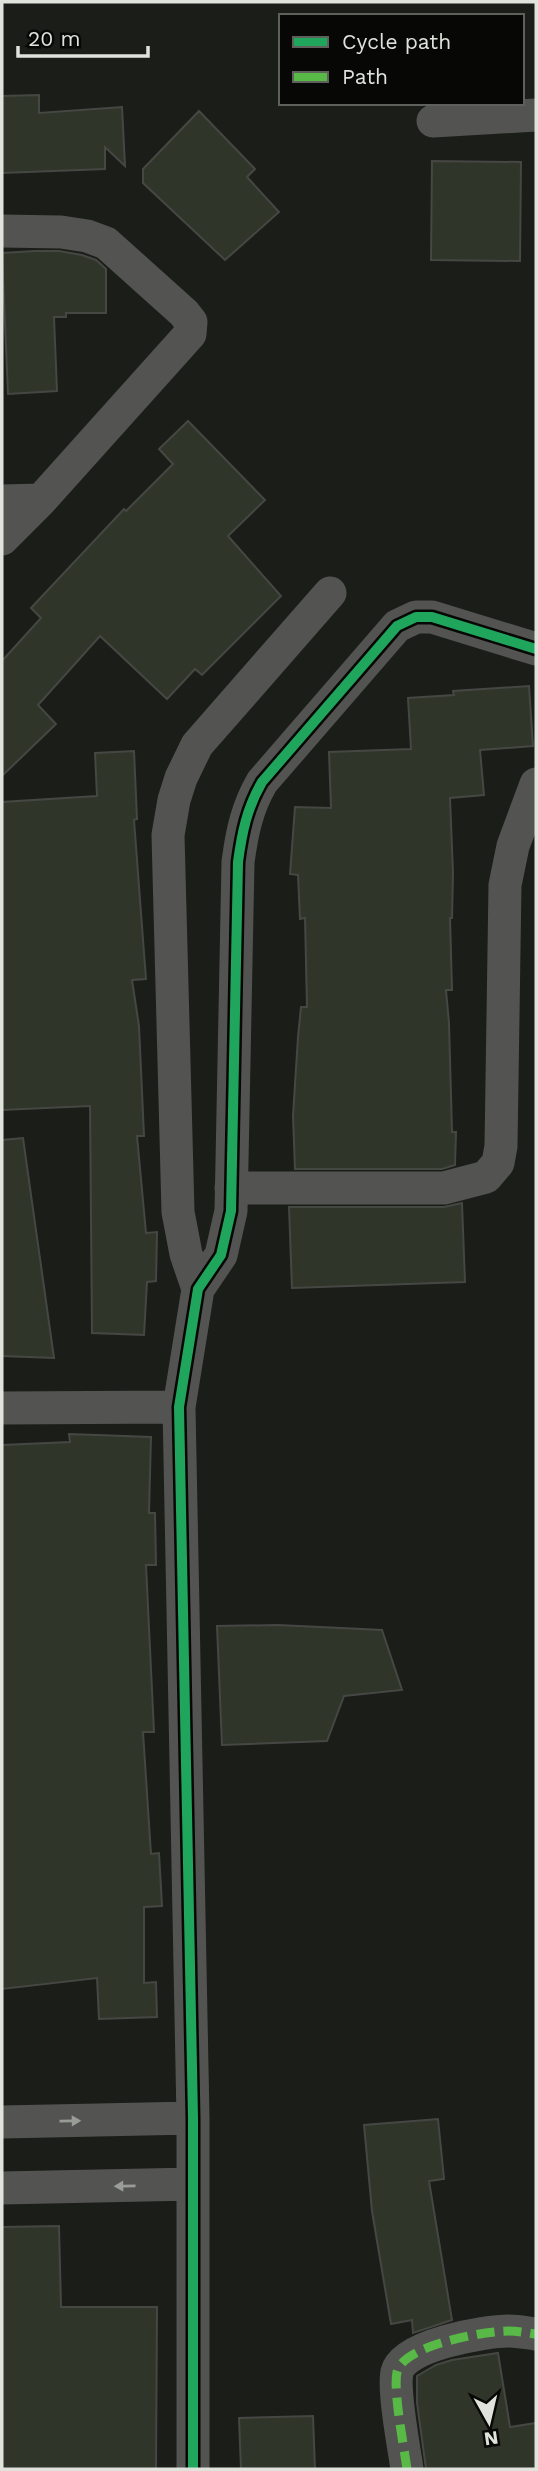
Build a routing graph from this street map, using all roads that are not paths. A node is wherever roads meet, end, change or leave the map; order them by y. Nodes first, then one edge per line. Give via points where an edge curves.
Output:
1 (536, 115) edge
2 (433, 121) dead end
3 (2, 231) edge
4 (41, 500) junction
5 (2, 501) edge
6 (2, 539) edge
7 (330, 593) dead end
8 (536, 649) edge
9 (536, 784) edge
10 (232, 1188) junction
11 (198, 1289) junction
12 (179, 1407) junction
13 (2, 1408) edge
14 (193, 2118) junction
15 (2, 2122) edge
16 (193, 2184) junction
17 (2, 2188) edge
18 (536, 2334) edge
19 (193, 2469) edge
20 (407, 2469) edge

1 - 2 street
3 - 4 street via 61,232 106,243 191,322 190,334
4 - 5 street
4 - 6 street
7 - 11 street via 197,745 174,800 168,835 178,1212
8 - 10 street via 440,619 406,620 254,796 242,829 238,862
9 - 10 street via 513,846 505,886 498,1163 486,1177 444,1188
10 - 11 street via 221,1255
11 - 12 street
12 - 13 street
12 - 14 street
15 -> 14 street
14 - 16 street
16 -> 17 street
16 - 19 street
18 - 20 street via 508,2331 464,2338 430,2345 407,2357 397,2371 397,2392

